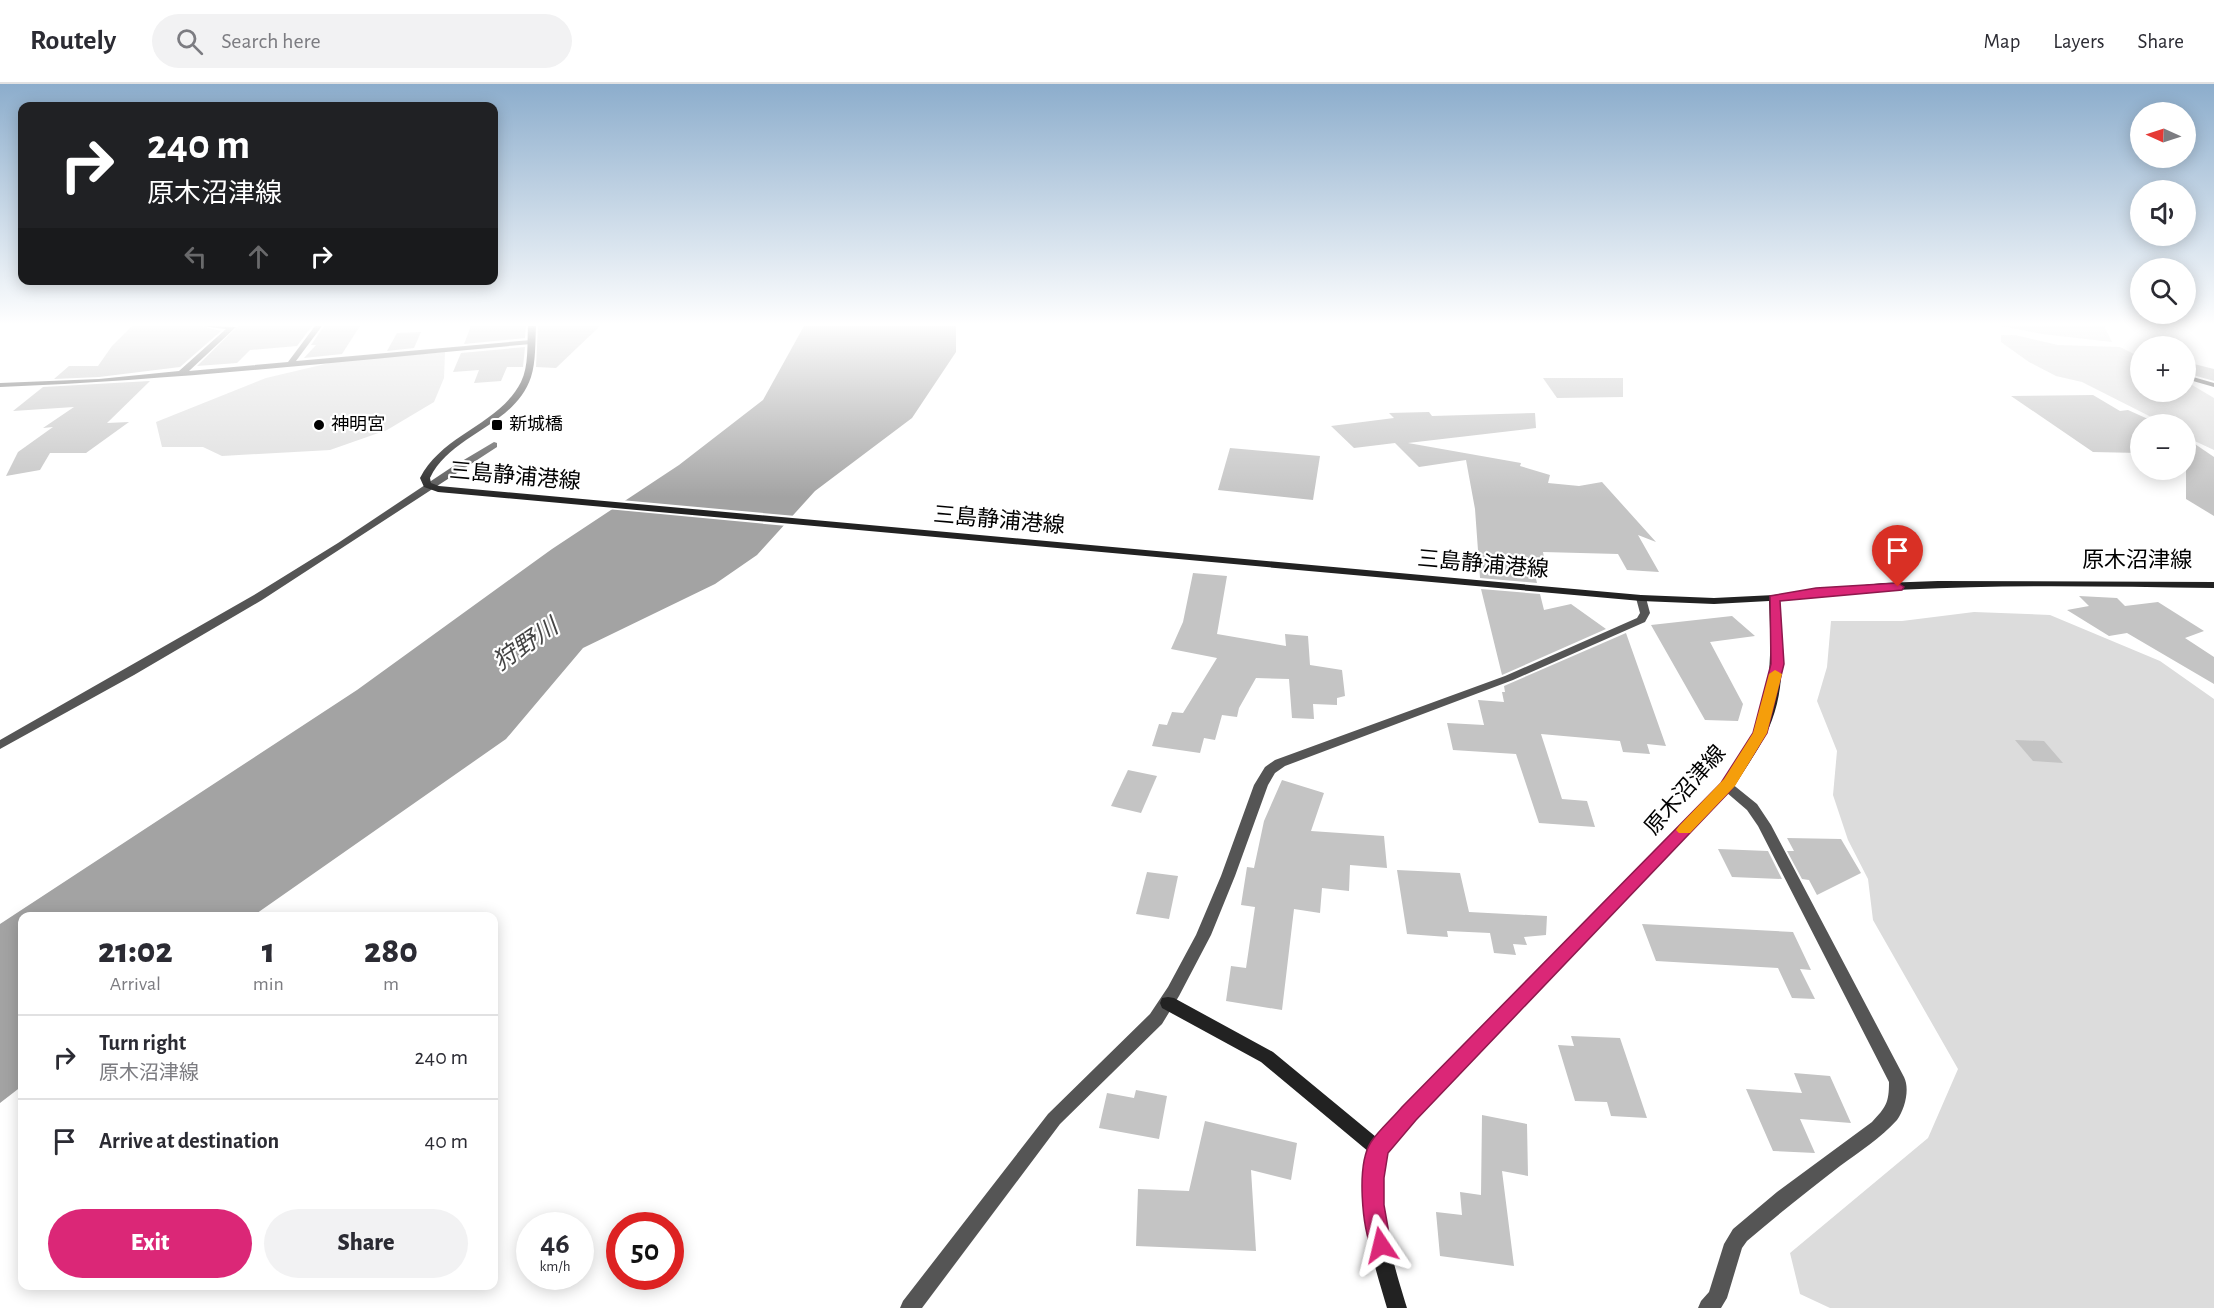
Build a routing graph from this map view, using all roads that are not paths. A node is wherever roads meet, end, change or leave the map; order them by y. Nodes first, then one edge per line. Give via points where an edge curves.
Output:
1 (63, 383) edge
2 (524, 383) edge
3 (0, 385) edge
4 (494, 445) dead end
5 (433, 487) junction
6 (2214, 585) edge
7 (1641, 598) junction
8 (1774, 598) junction
9 (0, 745) edge
10 (1726, 786) junction
11 (1168, 1003) junction
12 (1378, 1149) junction
13 (910, 1308) edge
14 (1397, 1308) edge
15 (1708, 1308) edge

1 - 3 street
2 - 5 main road, 三島静浦港線 via 505,409 431,463 425,477
4 - 5 street
5 - 7 main road, 三島静浦港線
5 - 9 street via 232,613
6 - 8 main road, 原木沼津線 via 1944,585
7 - 8 main road, 三島静浦港線
7 - 11 street via 1645,613 1642,619 1509,678 1270,770 1217,906
8 - 10 main road, 原木沼津線 via 1778,664 1768,709 1760,733
10 - 12 main road, 原木沼津線
10 - 15 street via 1752,807 1764,825 1898,1083 1898,1097 1892,1113 1878,1127 1740,1235 1717,1298
11 - 12 main road via 1267,1057
11 - 13 street via 1054,1119
12 - 14 main road via 1374,1205 1384,1265

